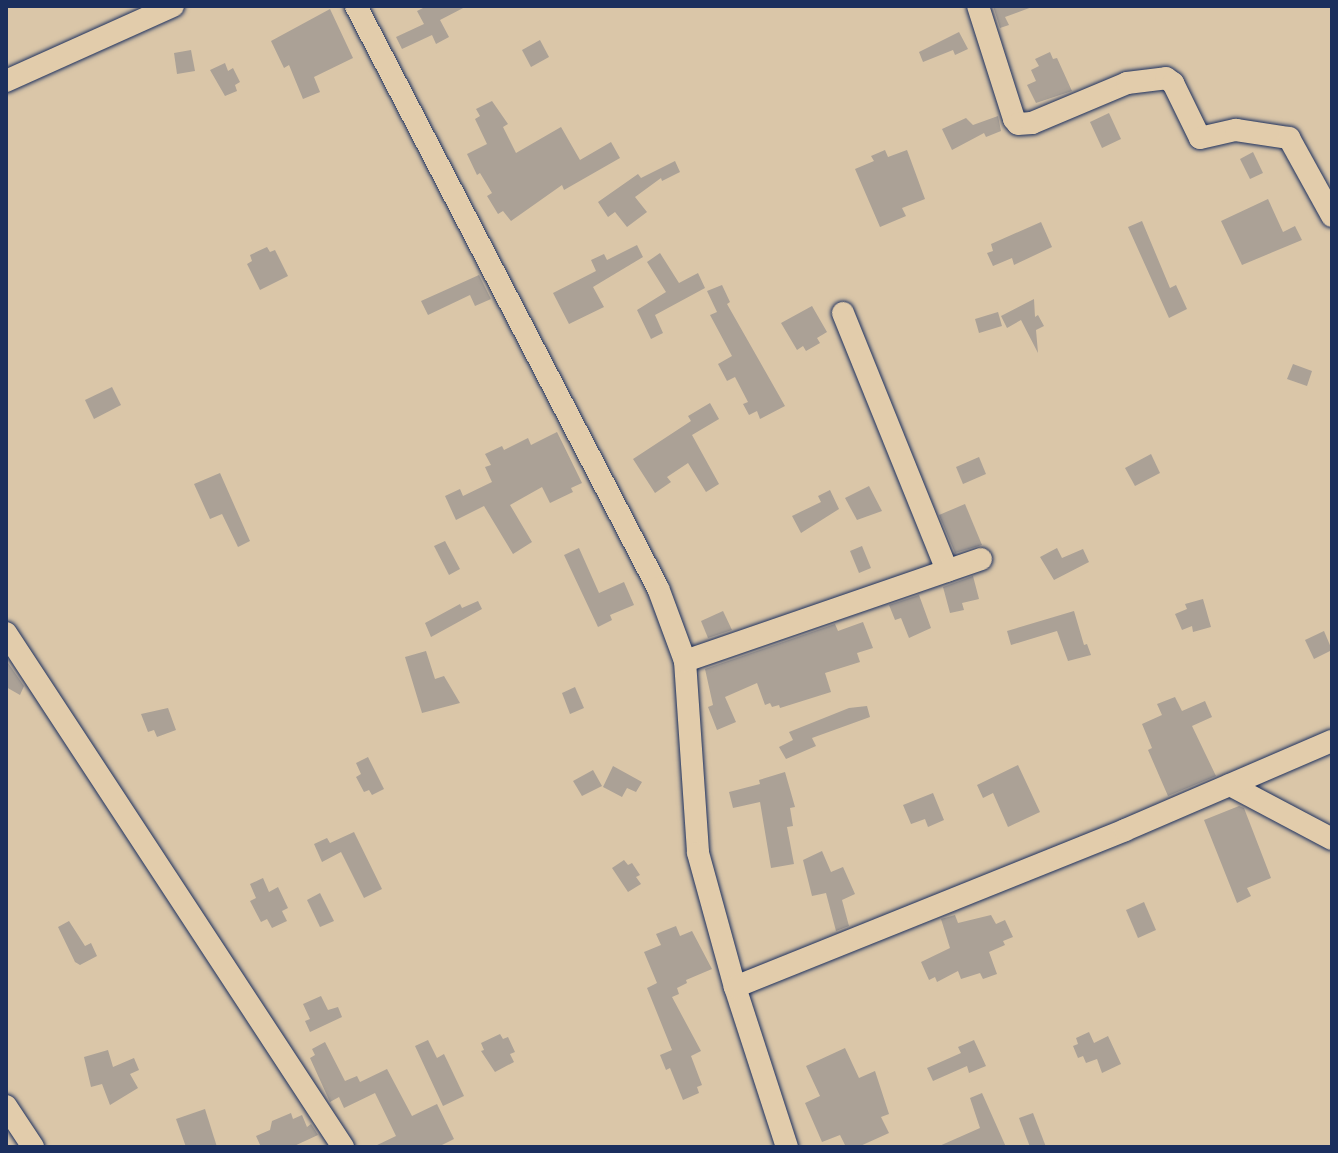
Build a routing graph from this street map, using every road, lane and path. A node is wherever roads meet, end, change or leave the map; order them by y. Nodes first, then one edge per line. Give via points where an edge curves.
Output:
1 (173, 6) edge
2 (356, 6) edge
3 (978, 6) edge
4 (6, 81) edge
5 (1332, 216) edge
6 (843, 313) dead end
7 (981, 559) dead end
8 (947, 571) junction
9 (6, 633) edge
10 (685, 661) junction
11 (1332, 741) edge
12 (1230, 785) junction
13 (1332, 839) edge
14 (735, 987) junction
15 (6, 1106) edge
16 (33, 1147) edge
17 (343, 1147) edge
18 (787, 1147) edge

1 - 4 street
2 - 10 street via 658,588
3 - 5 street via 1018,124 1127,83 1166,78 1200,138 1236,130 1289,138
6 - 8 street
7 - 8 street
8 - 10 street
9 - 17 street
10 - 14 street via 698,853
11 - 12 street
12 - 13 street
12 - 14 street
14 - 18 street
15 - 16 street

